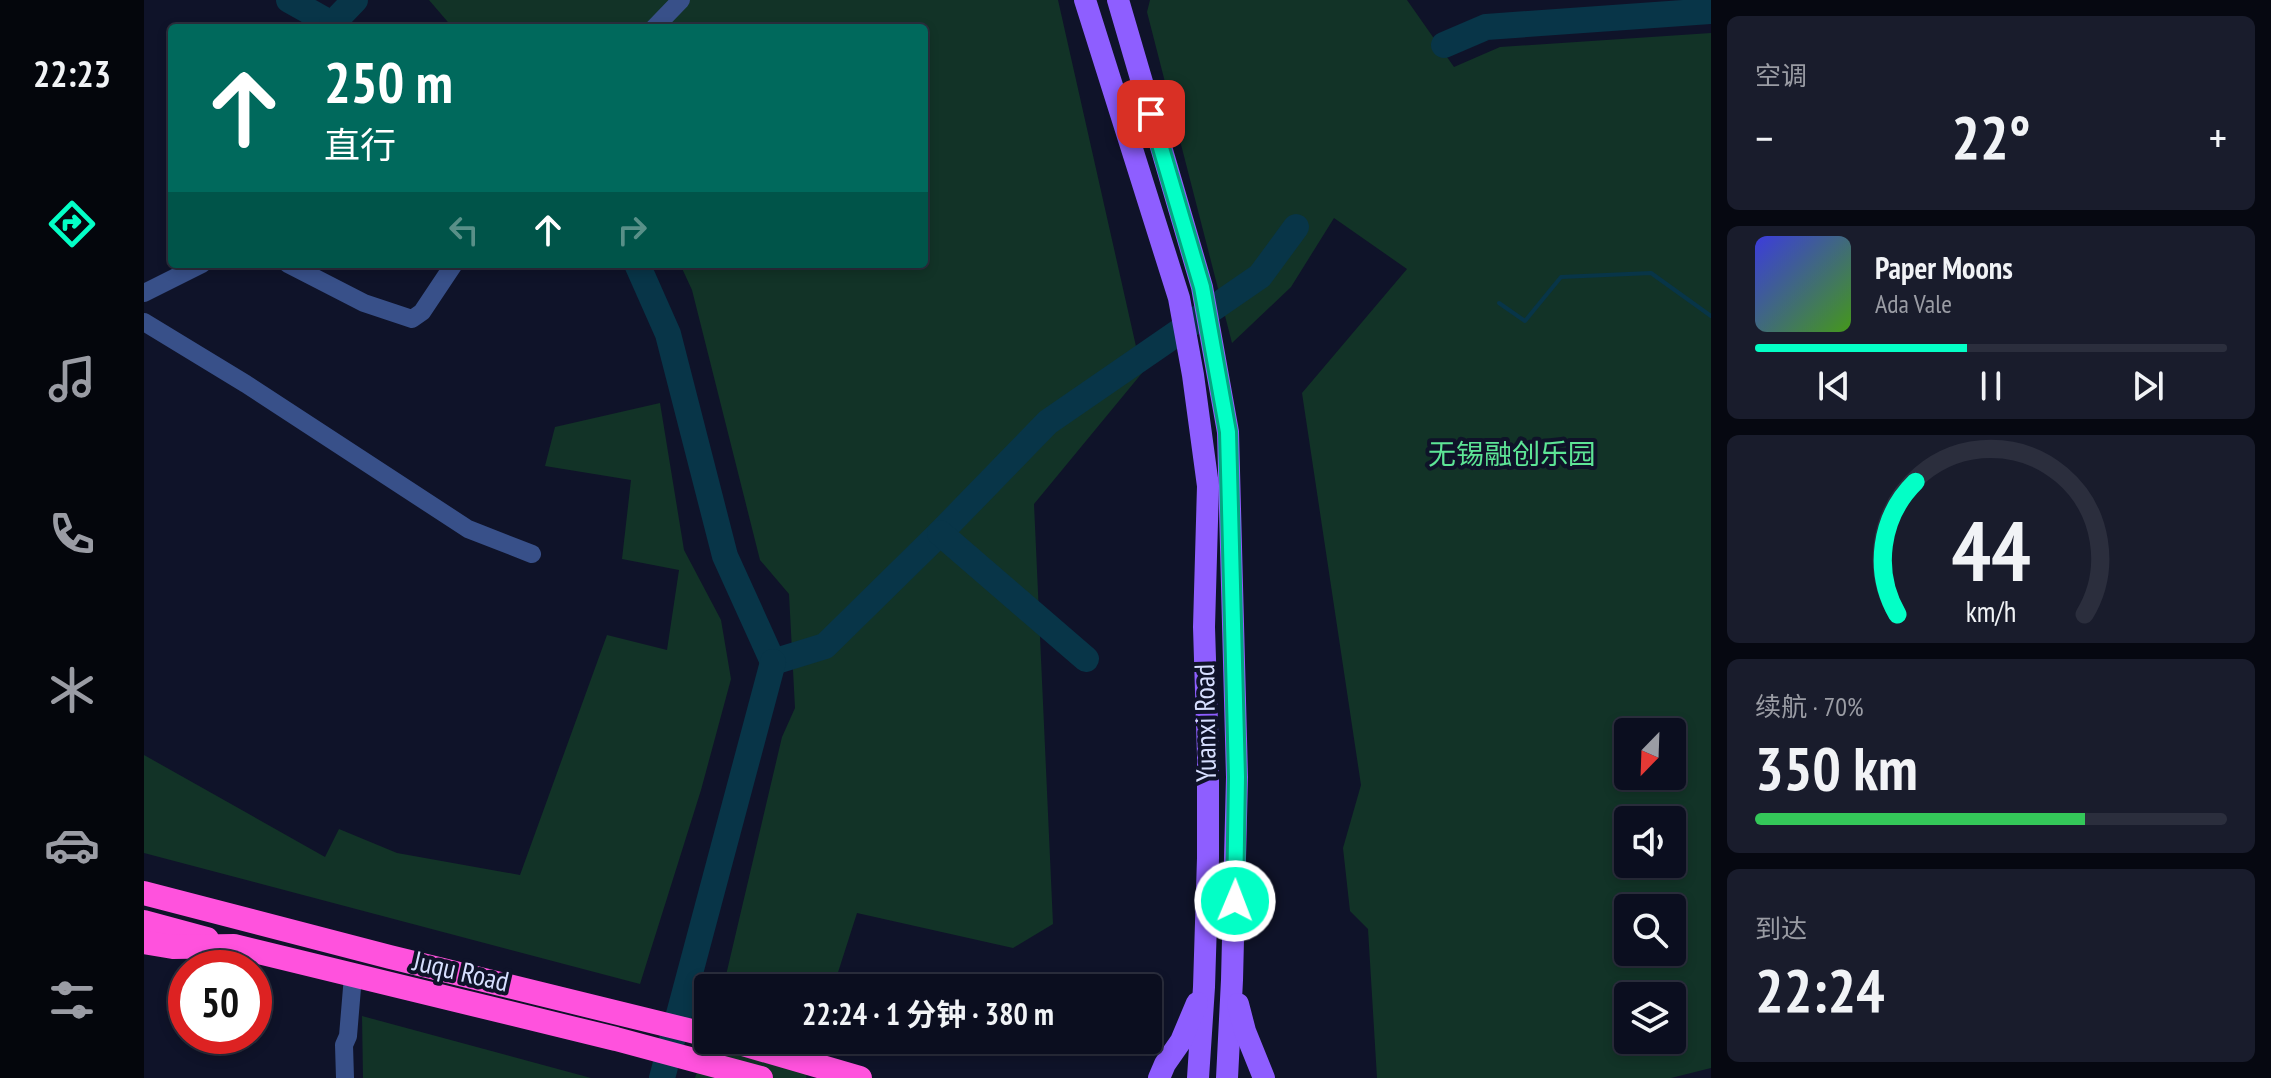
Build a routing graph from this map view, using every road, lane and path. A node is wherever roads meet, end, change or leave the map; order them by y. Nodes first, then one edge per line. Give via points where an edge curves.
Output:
1 (681, 0) edge
2 (1085, 0) edge
3 (1118, 0) edge
4 (658, 24) edge
5 (194, 268) edge
6 (296, 268) edge
7 (451, 268) edge
8 (144, 293) edge
9 (144, 322) edge
10 (532, 554) dead end
11 (144, 893) edge
12 (144, 922) edge
13 (144, 942) edge
14 (234, 946) junction
15 (353, 976) junction
16 (1232, 980) junction
17 (1204, 987) junction
18 (694, 1031) edge
19 (779, 1054) edge
20 (751, 1075) edge
21 (345, 1078) edge
22 (860, 1078) edge
23 (1159, 1078) edge
24 (1198, 1078) edge
25 (1227, 1078) edge
26 (1264, 1078) edge

1 - 4 street
2 - 17 main road, Yuanxi Road via 1179,298 1208,486
3 - 16 main road, Yuanxi Road via 1202,287 1228,432 1237,777
5 - 8 street
6 - 7 street via 364,303 412,319
9 - 10 street via 468,529
11 - 18 highway, Juqu Road
12 - 14 highway
13 - 14 highway, Juqu Road
14 - 15 highway, Juqu Road
15 - 20 highway, Juqu Road
15 - 21 street
16 - 25 main road, Yuanxi Road
16 - 26 main road
17 - 23 main road
17 - 24 main road, Yuanxi Road
19 - 22 highway

